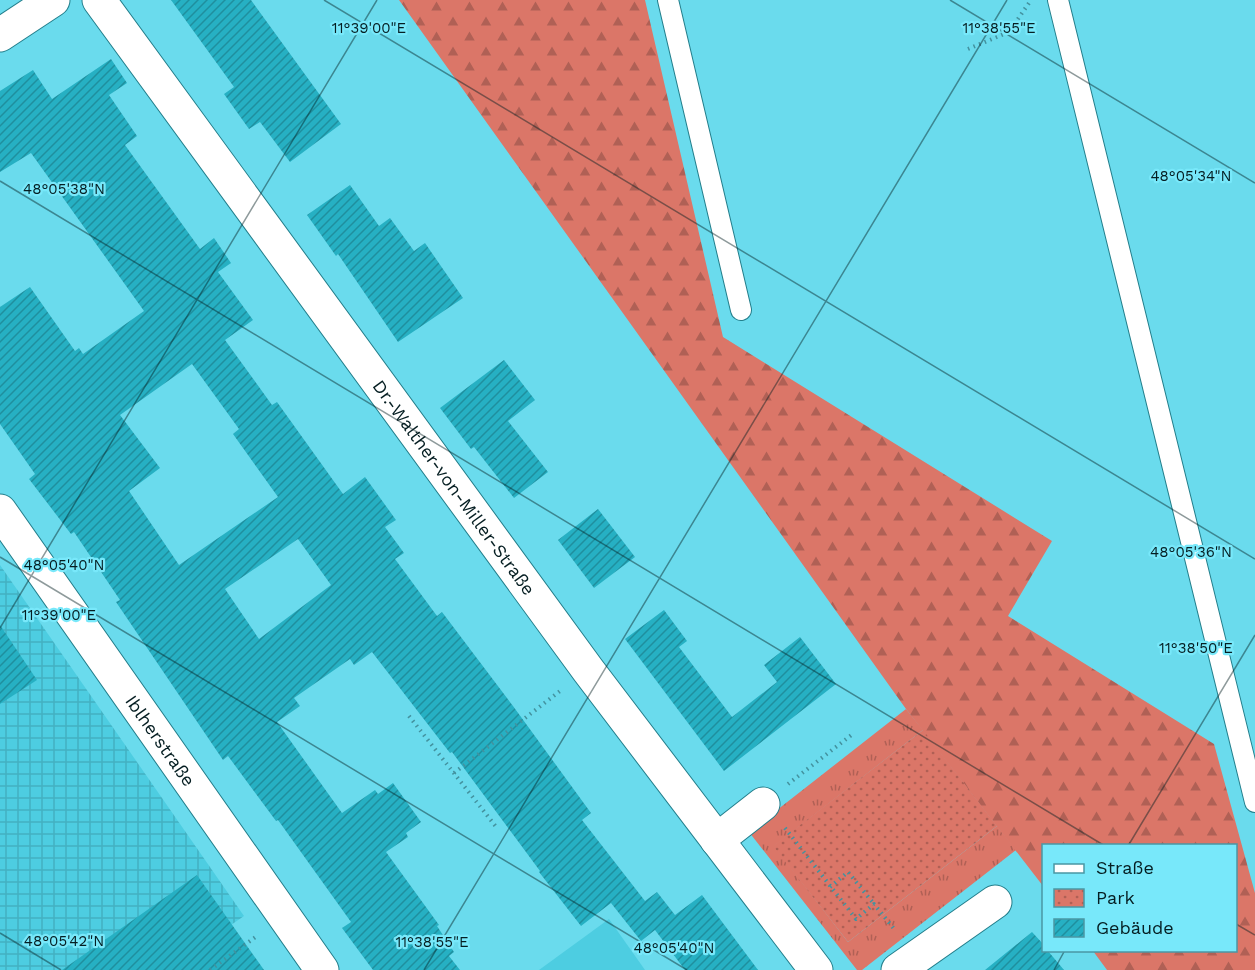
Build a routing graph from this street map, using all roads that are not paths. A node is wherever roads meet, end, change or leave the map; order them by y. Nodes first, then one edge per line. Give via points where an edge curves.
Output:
1 (53, 0) edge
2 (99, 0) edge
3 (668, 0) edge
4 (1058, 0) edge
5 (0, 35) edge
6 (741, 310) dead end
7 (0, 511) edge
8 (1255, 802) edge
9 (763, 804) road end
10 (717, 840) junction
11 (995, 902) dead end
12 (907, 963) edge
13 (322, 970) edge
14 (816, 970) edge

1 - 5 street
2 - 10 street, Dr.-Walther-von-Miller-Straße via 588,670
3 - 6 lane
4 - 8 lane
7 - 13 street, Iblherstraße
9 - 10 street
10 - 14 street, Dr.-Walther-von-Miller-Straße
11 - 12 street

